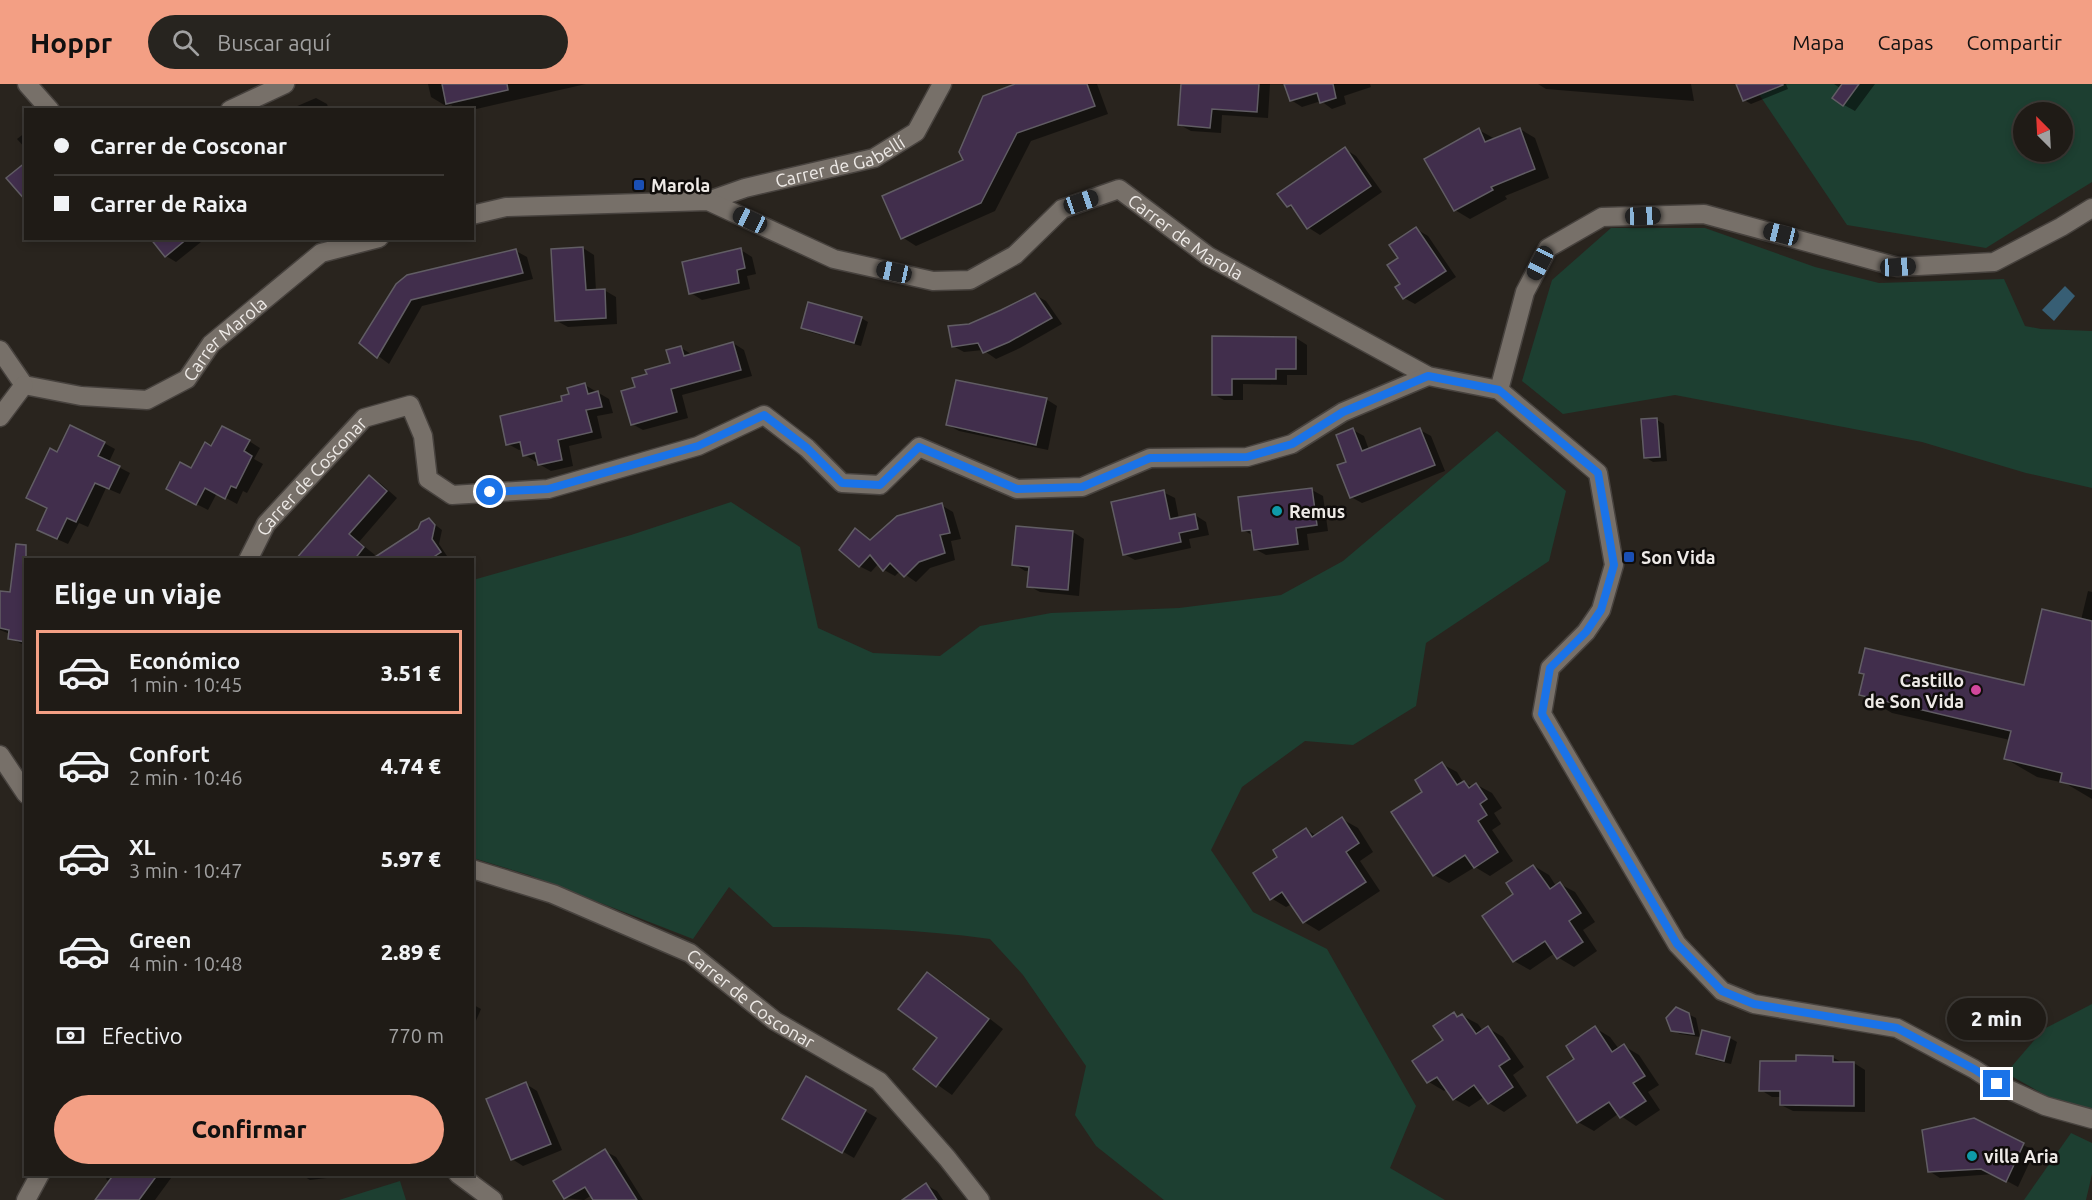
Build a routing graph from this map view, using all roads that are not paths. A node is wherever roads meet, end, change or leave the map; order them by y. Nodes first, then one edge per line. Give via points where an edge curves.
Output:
1 (27, 84) edge
2 (285, 84) edge
3 (942, 84) edge
4 (48, 108) edge
5 (234, 108) edge
6 (708, 201) junction
7 (2092, 208) edge
8 (474, 215) edge
9 (371, 240) edge
10 (0, 350) edge
11 (1428, 376) junction
12 (24, 385) junction
13 (1499, 390) junction
14 (0, 417) edge
15 (249, 558) edge
16 (0, 755) edge
17 (24, 791) edge
18 (474, 870) edge
19 (2092, 1119) edge
20 (39, 1176) edge
21 (461, 1176) edge
22 (26, 1200) edge
23 (493, 1200) edge
24 (980, 1200) edge

1 - 4 street
2 - 5 street
3 - 6 street, Carrer de Gabellí via 916,132 874,158 745,188
6 - 8 street, Carrer de Marola via 506,207
6 - 11 street, Carrer de Marola via 834,259 933,281 970,280 1015,255 1062,209 1119,189 1208,256
7 - 13 street via 1994,262 1898,267 1704,214 1602,217 1548,248 1526,292
9 - 12 street, Carrer Marola via 321,253 211,344 187,379 147,400 81,396
10 - 12 street
11 - 13 street, Carrer de Marola
11 - 15 street, Carrer de Cosconar via 1343,412 1292,444 1270,451 1247,457 1150,458 1082,487 1017,489 919,447 880,485 842,483 807,448 764,415 698,446 548,489 452,495 428,479 423,436 410,405 364,418 266,524
12 - 14 street
13 - 19 street via 1598,473 1614,565 1601,610 1586,632 1550,668 1542,714 1677,944 1722,991 1754,1004 1897,1028 1997,1084 2045,1106
16 - 17 street
18 - 24 street, Carrer de Cosconar via 553,894 690,953 775,1021 879,1081
20 - 22 street
21 - 23 street

